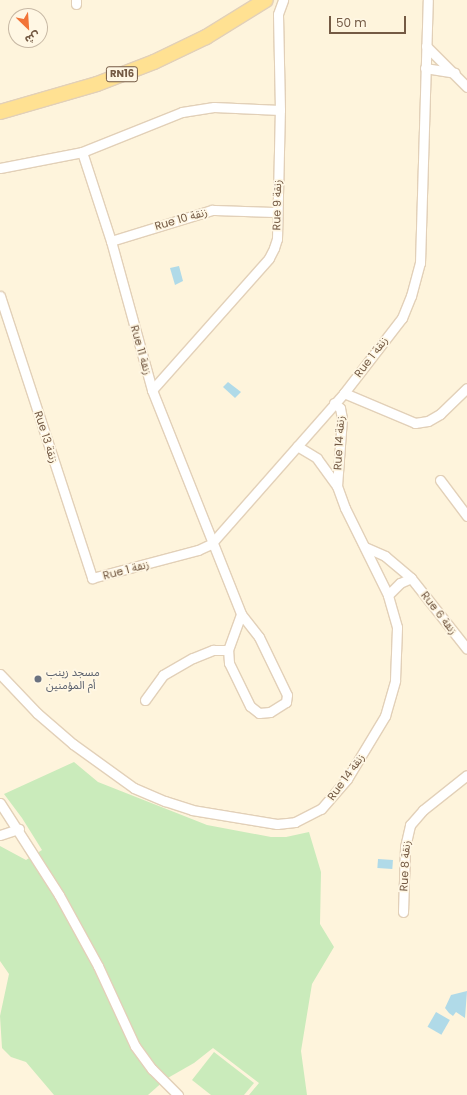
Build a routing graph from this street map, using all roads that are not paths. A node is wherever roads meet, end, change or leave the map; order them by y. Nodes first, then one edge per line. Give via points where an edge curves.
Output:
1 (252, 0) edge
2 (266, 0) edge
3 (283, 0) edge
4 (428, 0) edge
5 (236, 17) junction
6 (426, 46) junction
7 (425, 68) junction
8 (455, 73) junction
9 (467, 87) edge
10 (280, 110) junction
11 (0, 112) edge
12 (82, 152) junction
13 (0, 168) edge
14 (276, 212) junction
15 (111, 241) junction
16 (0, 296) edge
17 (467, 388) edge
18 (152, 390) junction
19 (344, 393) junction
20 (334, 403) junction
21 (297, 446) junction
22 (440, 480) dead end
23 (337, 486) junction
24 (467, 516) edge
25 (211, 544) junction
26 (365, 546) junction
27 (92, 578) joint
28 (411, 578) junction
29 (388, 595) junction
30 (241, 614) junction
31 (467, 649) edge
32 (228, 650) junction
33 (0, 674) edge
34 (145, 700) dead end
35 (467, 775) edge
36 (0, 803) edge
37 (19, 829) junction
38 (0, 835) edge
39 (403, 912) dead end
40 (178, 1095) edge

1 - 5 main road, RN16
2 - 5 main road, RN16
3 - 10 street, Rue 9 زنقة via 278,14
4 - 6 street, Rue 1 زنقة
5 - 11 main road, RN16 via 206,37 148,64 76,90
6 - 7 street, Rue 1 زنقة
6 - 8 street
7 - 8 street
7 - 19 street, Rue 1 زنقة via 418,272 402,318
8 - 9 street
10 - 12 street via 214,107 182,112
10 - 14 street, Rue 9 زنقة
12 - 13 street
12 - 15 street, Rue 11 زنقة
14 - 15 street, Rue 10 زنقة via 212,210
14 - 18 street, Rue 9 زنقة via 277,239 269,258
15 - 18 street, Rue 11 زنقة
16 - 27 street, Rue 13 زنقة
17 - 19 street via 440,414 428,421 415,423
18 - 25 street, Rue 11 زنقة
19 - 20 street, Rue 1 زنقة
20 - 21 street, Rue 1 زنقة
20 - 23 street, Rue 14 زنقة via 340,408 342,418
21 - 23 street, Rue 14 زنقة via 316,458
21 - 25 street, Rue 1 زنقة
22 - 24 street
23 - 26 street, Rue 14 زنقة via 344,508
25 - 27 street, Rue 1 زنقة via 198,550
25 - 30 street, Rue 11 زنقة
26 - 28 street, Rue 6 زنقة via 385,556
26 - 29 street, Rue 14 زنقة
28 - 29 street
28 - 31 street, Rue 6 زنقة
29 - 33 street, Rue 14 زنقة via 397,627 397,661 392,697 385,716 379,730 332,798 311,816 295,822 277,824 192,810 134,788 52,726 18,695
30 - 32 street
30 - 32 street, Rue 11 زنقة via 269,655 288,695 286,702 275,710 263,713 250,706 233,672
32 - 34 street via 213,650 162,675
35 - 39 street, Rue 8 زنقة via 423,810 410,825 405,848
36 - 37 street
37 - 38 street
37 - 40 street via 98,966 135,1046 152,1070

